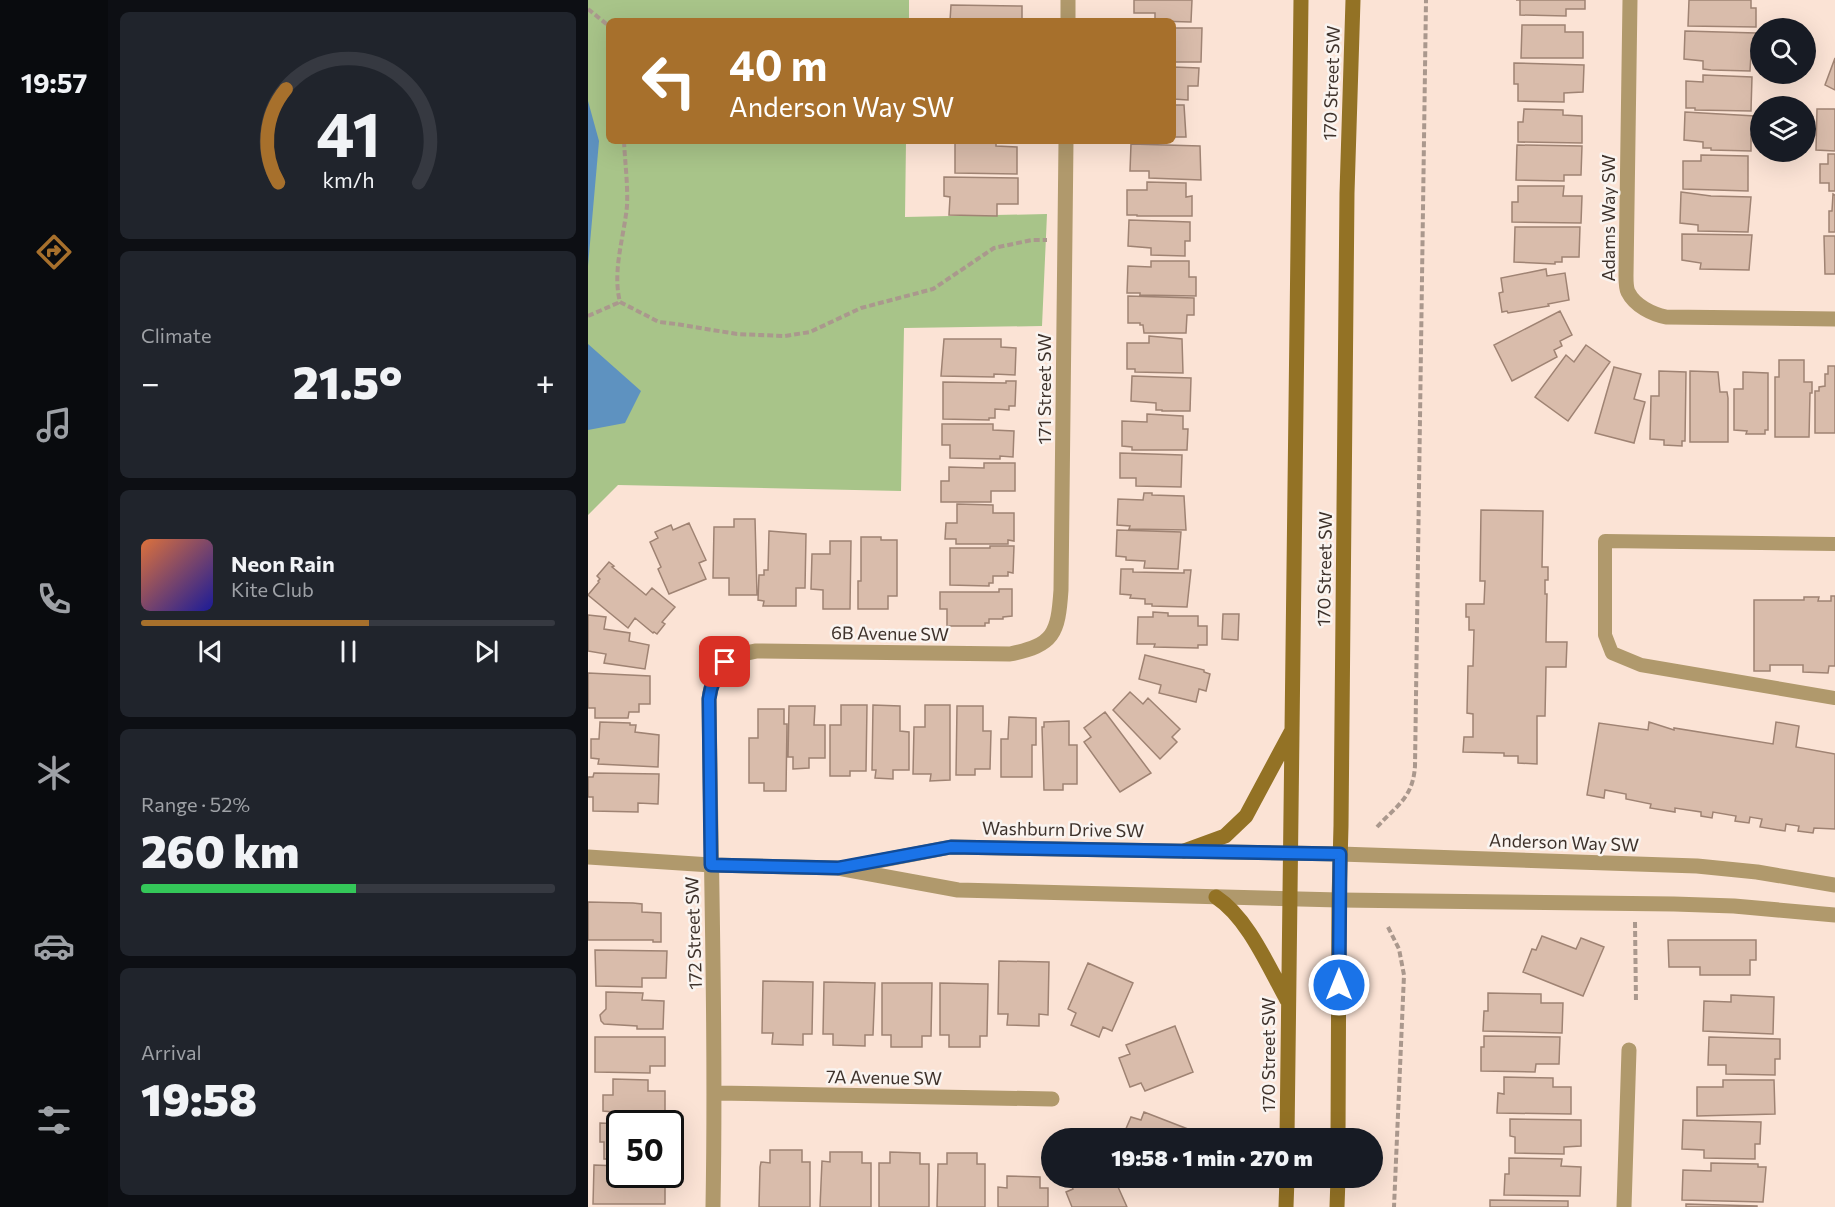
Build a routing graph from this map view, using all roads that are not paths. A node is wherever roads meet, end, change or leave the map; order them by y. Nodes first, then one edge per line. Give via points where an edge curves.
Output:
1 (1068, 0) edge
2 (1301, 0) edge
3 (1353, 0) edge
4 (1630, 0) edge
5 (1068, 18) edge
6 (1066, 144) edge
7 (1835, 319) edge
8 (1835, 544) edge
9 (1051, 636) joint
10 (725, 662) joint
11 (1835, 698) edge
12 (1293, 729) junction
13 (1184, 852) junction
14 (1290, 853) junction
15 (1340, 854) junction
16 (588, 857) edge
17 (711, 865) junction
18 (838, 868) junction
19 (1835, 885) edge
20 (1216, 897) junction
21 (1289, 899) junction
22 (1339, 900) junction
23 (1835, 915) edge
24 (1287, 1001) junction
25 (1629, 1050) dead end
26 (715, 1094) junction
27 (1053, 1099) dead end
28 (1287, 1128) edge
29 (1338, 1128) edge
30 (1287, 1188) edge
31 (1338, 1188) edge
32 (713, 1207) edge
33 (1286, 1207) edge
34 (1338, 1207) edge
35 (1624, 1207) edge

1 - 5 street
2 - 12 main road, 170 Street SW
3 - 15 main road, 170 Street SW via 1347,193
4 - 7 street, Adams Way SW via 1628,292 1653,314 1666,317
6 - 9 street, 171 Street SW via 1061,590 1060,609
8 - 11 lane via 1605,541 1605,635 1612,653 1641,665
9 - 10 street, 6B Avenue SW via 1042,645 1010,654 756,651 741,653
10 - 17 street, 172 Street SW via 711,685 709,699
12 - 13 main road via 1246,816 1225,836
12 - 14 main road, 170 Street SW
13 - 14 street, Washburn Drive SW
13 - 18 street, Washburn Drive SW via 951,847
14 - 15 street, Anderson Way SW
14 - 21 main road, 170 Street SW
15 - 19 street, Anderson Way SW via 1697,866
15 - 22 main road, 170 Street SW
16 - 17 street, Washburn Drive SW
17 - 18 street, Washburn Drive SW
17 - 26 street, 172 Street SW
18 - 20 street, Washburn Drive SW via 958,890
20 - 21 street, Washburn Drive SW
20 - 24 main road via 1253,938
21 - 22 street
21 - 24 main road, 170 Street SW
22 - 23 street via 1698,904
22 - 29 main road, 170 Street SW
24 - 28 main road, 170 Street SW
25 - 35 street
26 - 27 street, 7A Avenue SW
26 - 32 street, 172 Street SW
30 - 33 main road
31 - 34 main road

